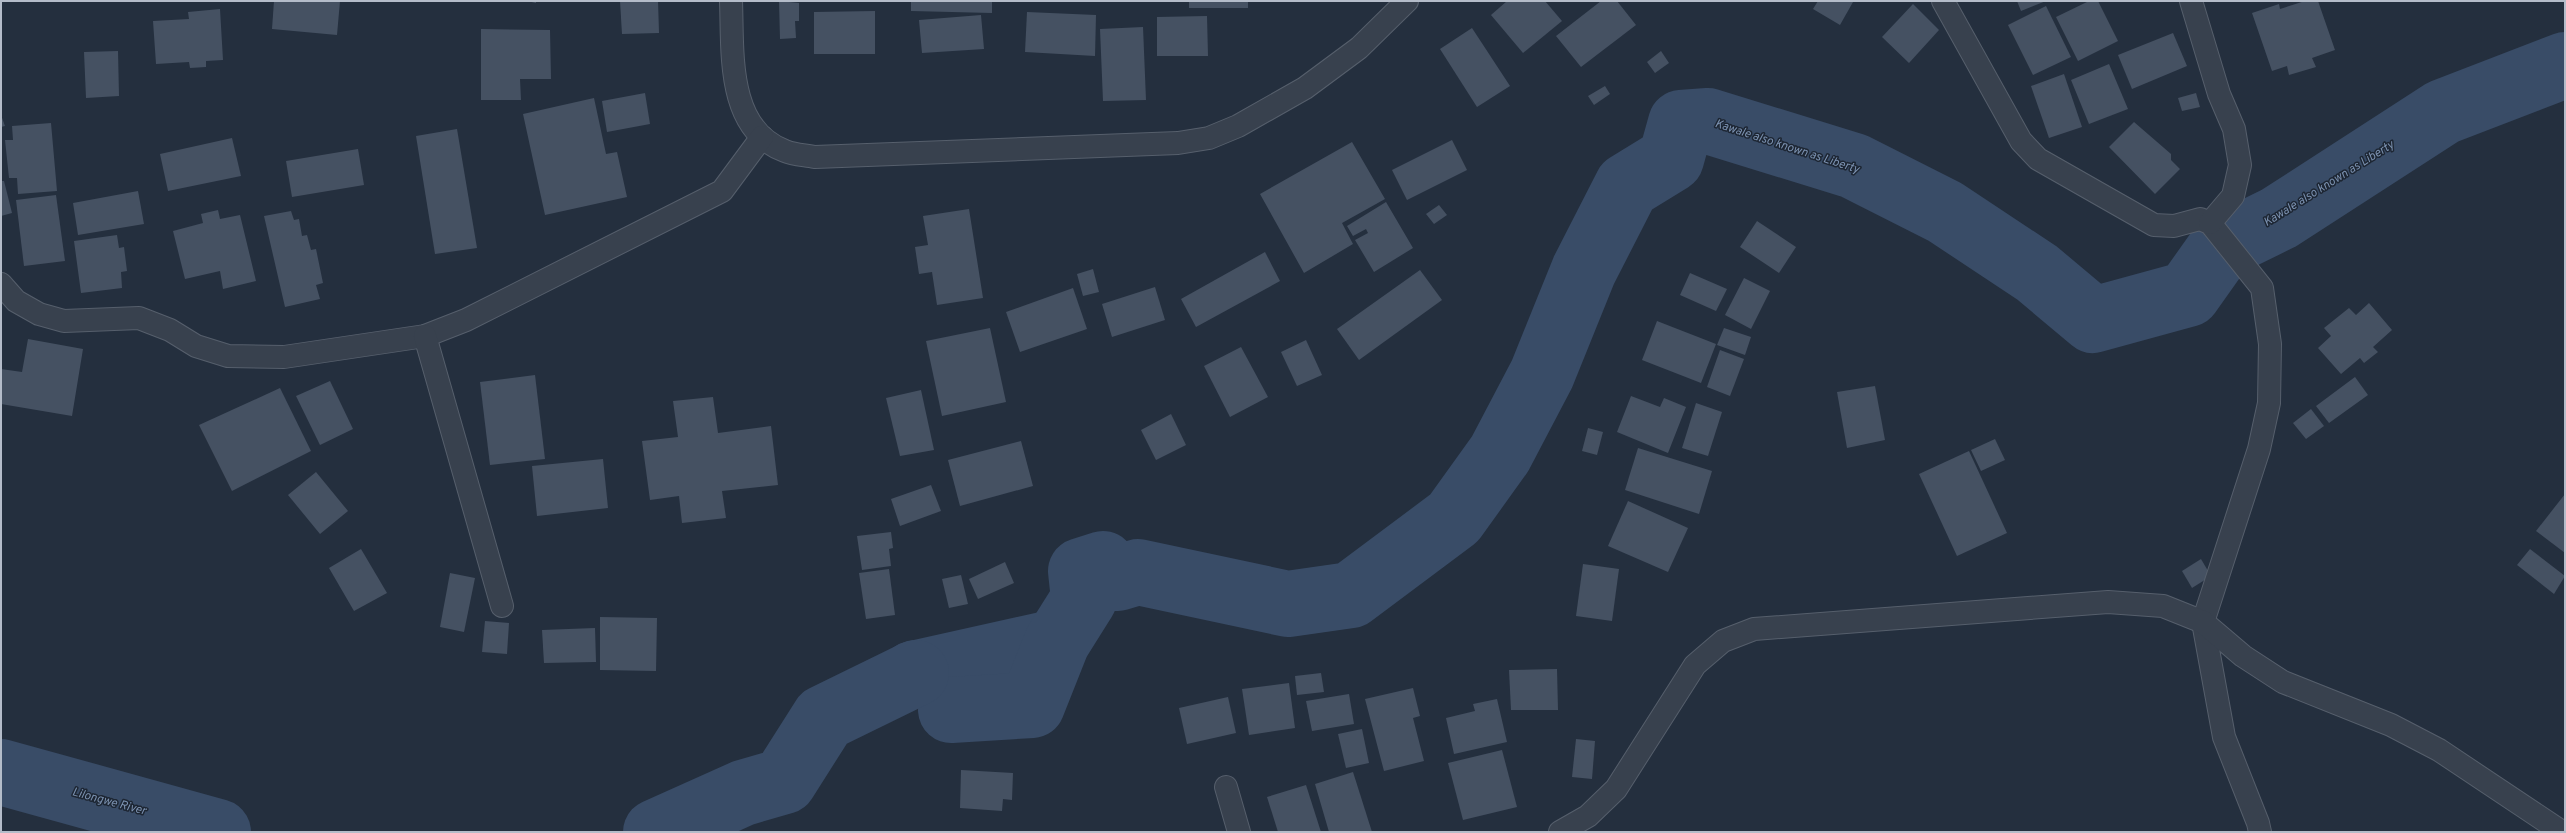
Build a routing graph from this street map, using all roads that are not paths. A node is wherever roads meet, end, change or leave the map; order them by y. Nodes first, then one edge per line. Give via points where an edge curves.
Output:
1 (731, 1) edge
2 (1407, 1) edge
3 (1943, 1) edge
4 (2192, 1) edge
5 (762, 137) junction
6 (2214, 227) junction
7 (1, 284) edge
8 (425, 336) junction
9 (502, 606) dead end
10 (2203, 622) junction
11 (1226, 787) dead end
12 (1239, 832) edge
13 (1560, 832) edge
14 (2260, 832) edge
15 (2562, 832) edge

1 - 5 street via 734,79 744,112
2 - 5 street via 1359,48 1305,88 1238,126 1209,138 1178,143 815,158 785,151
3 - 6 street via 2021,141 2038,159 2154,225 2174,226 2200,219
4 - 6 street via 2219,94 2234,129 2240,165 2233,196
5 - 8 street via 722,191 466,320
6 - 10 street via 2262,288 2270,344 2269,403 2259,449
7 - 8 street via 16,301 40,314 64,321 139,318 170,330 196,346 228,356 284,357
8 - 9 street
10 - 13 street via 2163,606 2108,602 1754,629 1723,641 1694,665 1616,789 1588,816
10 - 14 street via 2224,737
10 - 15 street via 2242,656 2283,682 2385,722 2439,750
11 - 12 street

